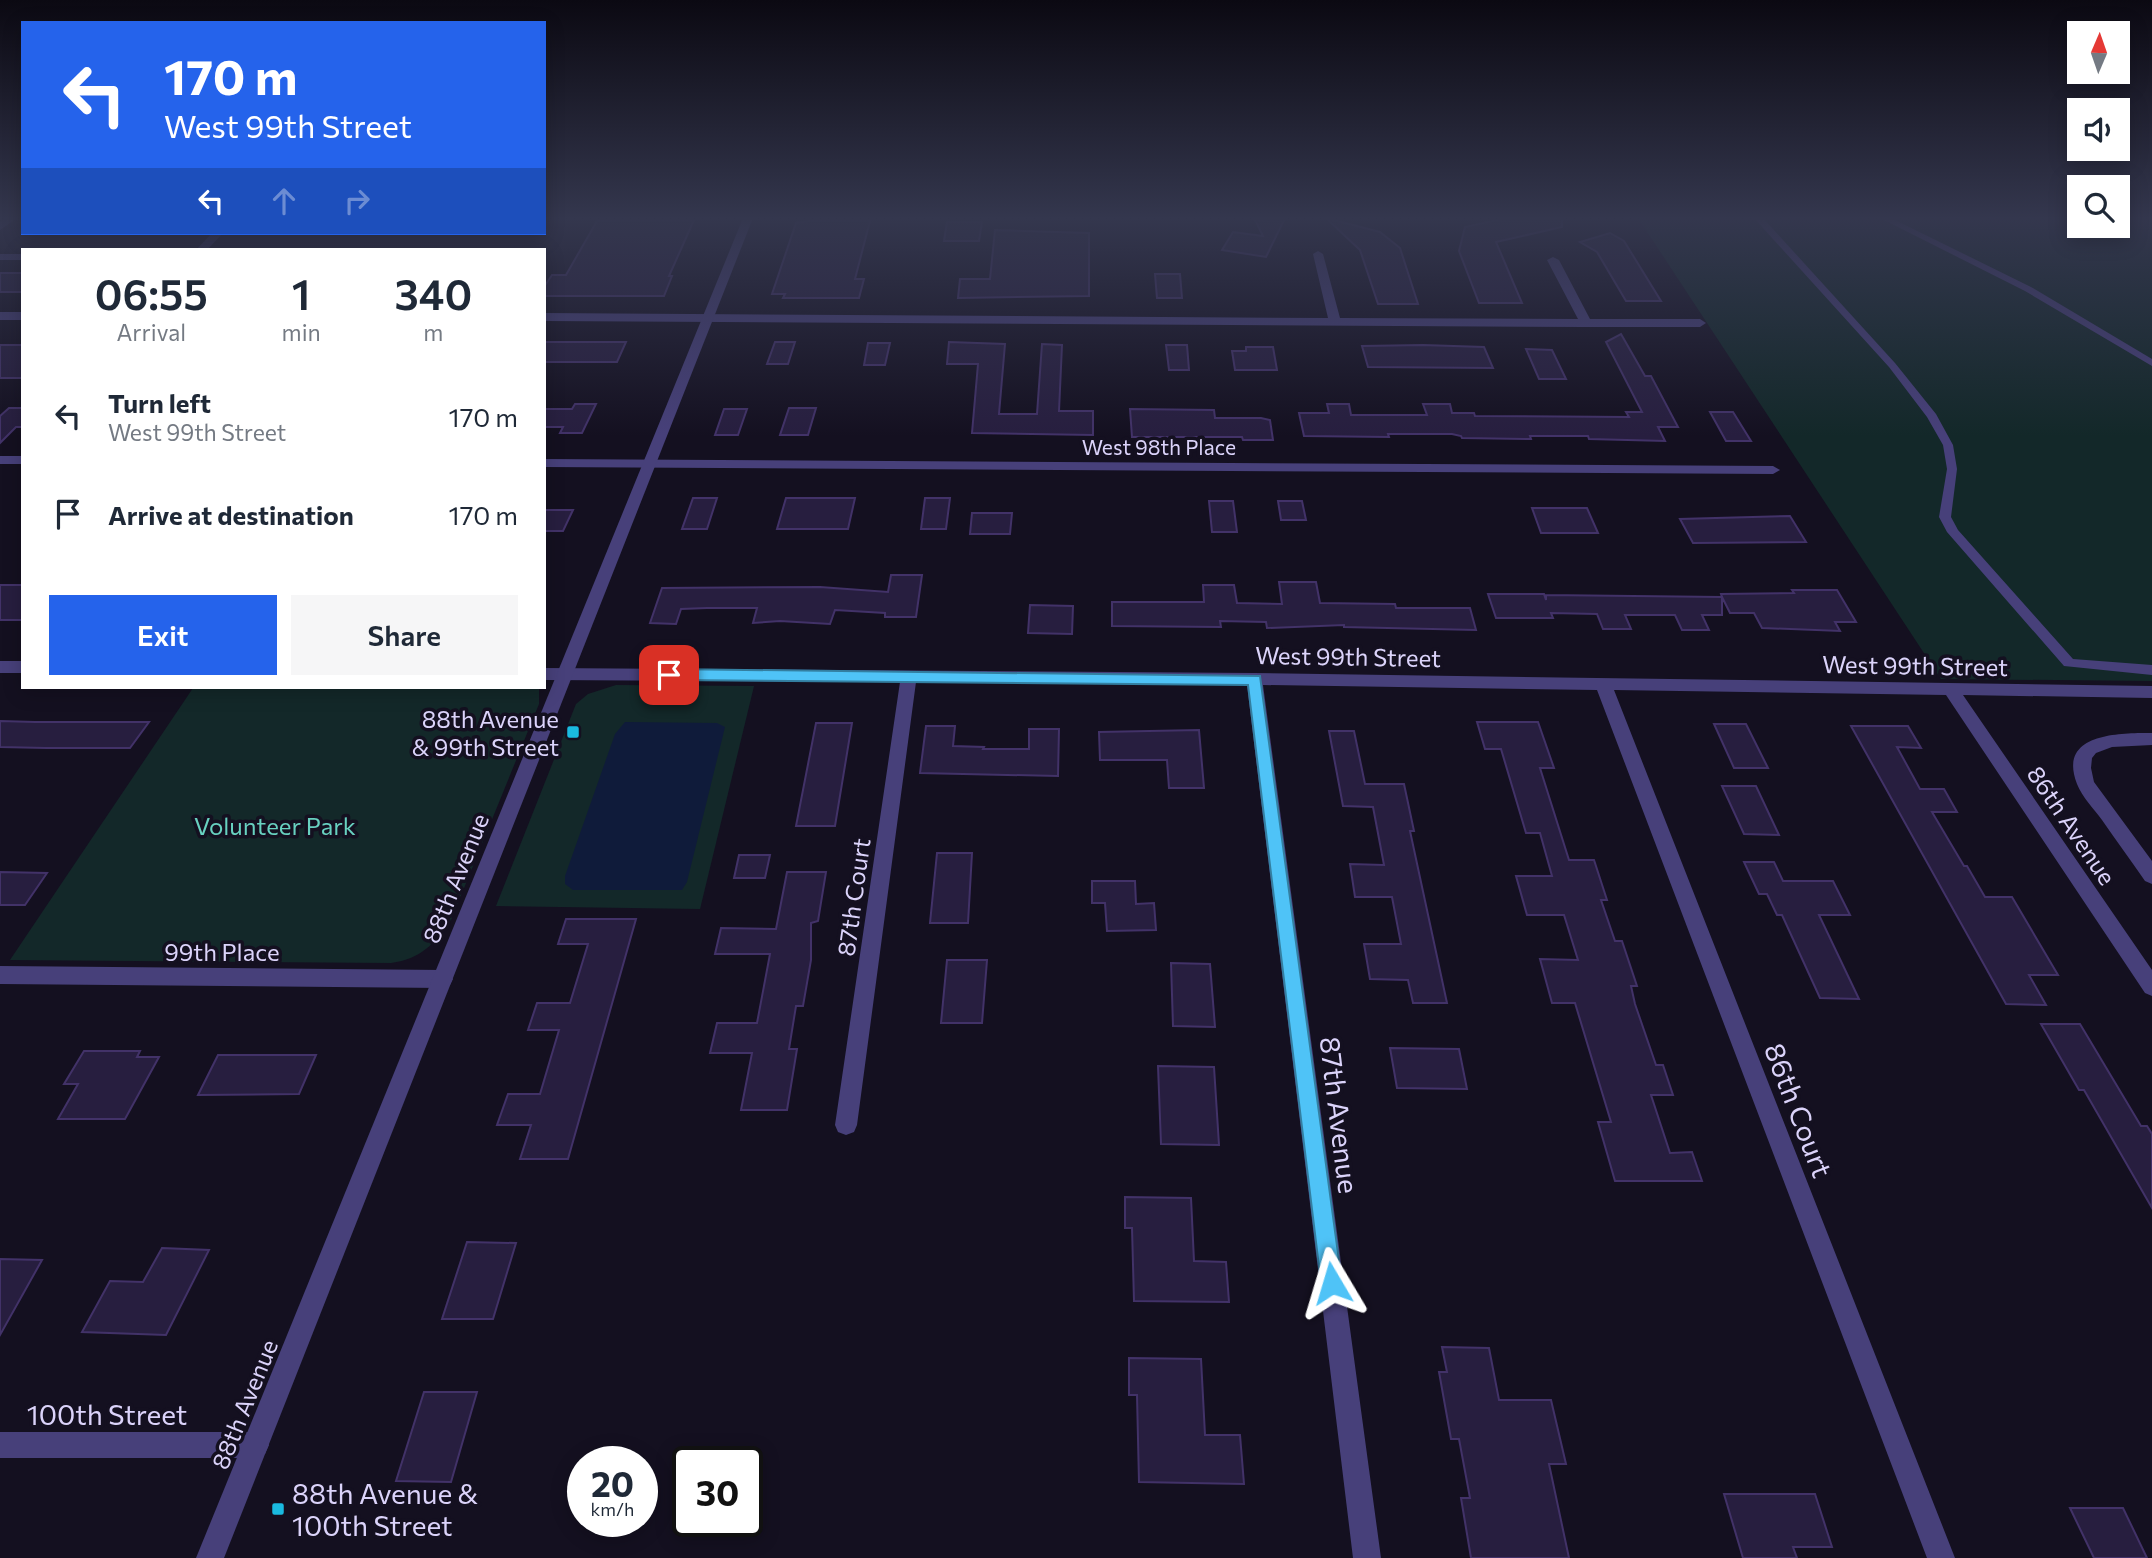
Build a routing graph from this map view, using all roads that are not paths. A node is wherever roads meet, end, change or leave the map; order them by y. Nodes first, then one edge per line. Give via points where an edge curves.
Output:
1 (719, 291) edge
2 (1327, 291) edge
3 (1569, 291) edge
4 (1824, 291) edge
5 (2031, 291) edge
6 (0, 316) edge
7 (21, 316) edge
8 (546, 317) edge
9 (708, 318) junction
10 (1335, 322) junction
11 (1586, 323) junction
12 (1700, 323) dead end
13 (2152, 363) edge
14 (0, 460) edge
15 (21, 460) edge
16 (546, 463) edge
17 (650, 464) junction
18 (1773, 470) dead end
19 (0, 667) edge
20 (21, 667) edge
21 (2152, 670) edge
22 (546, 674) edge
23 (565, 674) junction
24 (909, 676) junction
25 (1254, 680) junction
26 (1603, 684) junction
27 (1951, 690) junction
28 (2152, 692) edge
29 (2152, 739) edge
30 (2152, 876) edge
31 (0, 975) edge
32 (443, 979) junction
33 (2152, 987) edge
34 (846, 1125) dead end
35 (0, 1445) edge
36 (256, 1446) junction
37 (211, 1558) edge
38 (1367, 1558) edge
39 (1941, 1558) edge

1 - 9 street, 88th Avenue
2 - 10 street
3 - 11 street
4 - 21 lane via 1892,365 1948,445 1952,469 1945,517 1984,569 2069,663
5 - 13 lane
6 - 7 street
8 - 9 street
9 - 10 street
9 - 17 street, 88th Avenue
10 - 11 street
11 - 12 street
14 - 15 street
16 - 17 street, West 98th Place
17 - 18 street, West 98th Place
17 - 23 street, 88th Avenue
19 - 20 street
22 - 23 street, West 99th Street
23 - 24 street, West 99th Street
23 - 32 street, 88th Avenue
24 - 25 street, West 99th Street
24 - 34 street, 87th Court
25 - 26 street, West 99th Street
25 - 38 street, 87th Avenue
26 - 27 street, West 99th Street
26 - 39 street, 86th Court
27 - 28 street, West 99th Street
27 - 33 street, 86th Avenue
29 - 30 street via 2106,741 2092,747 2082,756 2081,771
31 - 32 street, 99th Place
32 - 36 street, 88th Avenue
35 - 36 street, 100th Street
36 - 37 street, 88th Avenue

